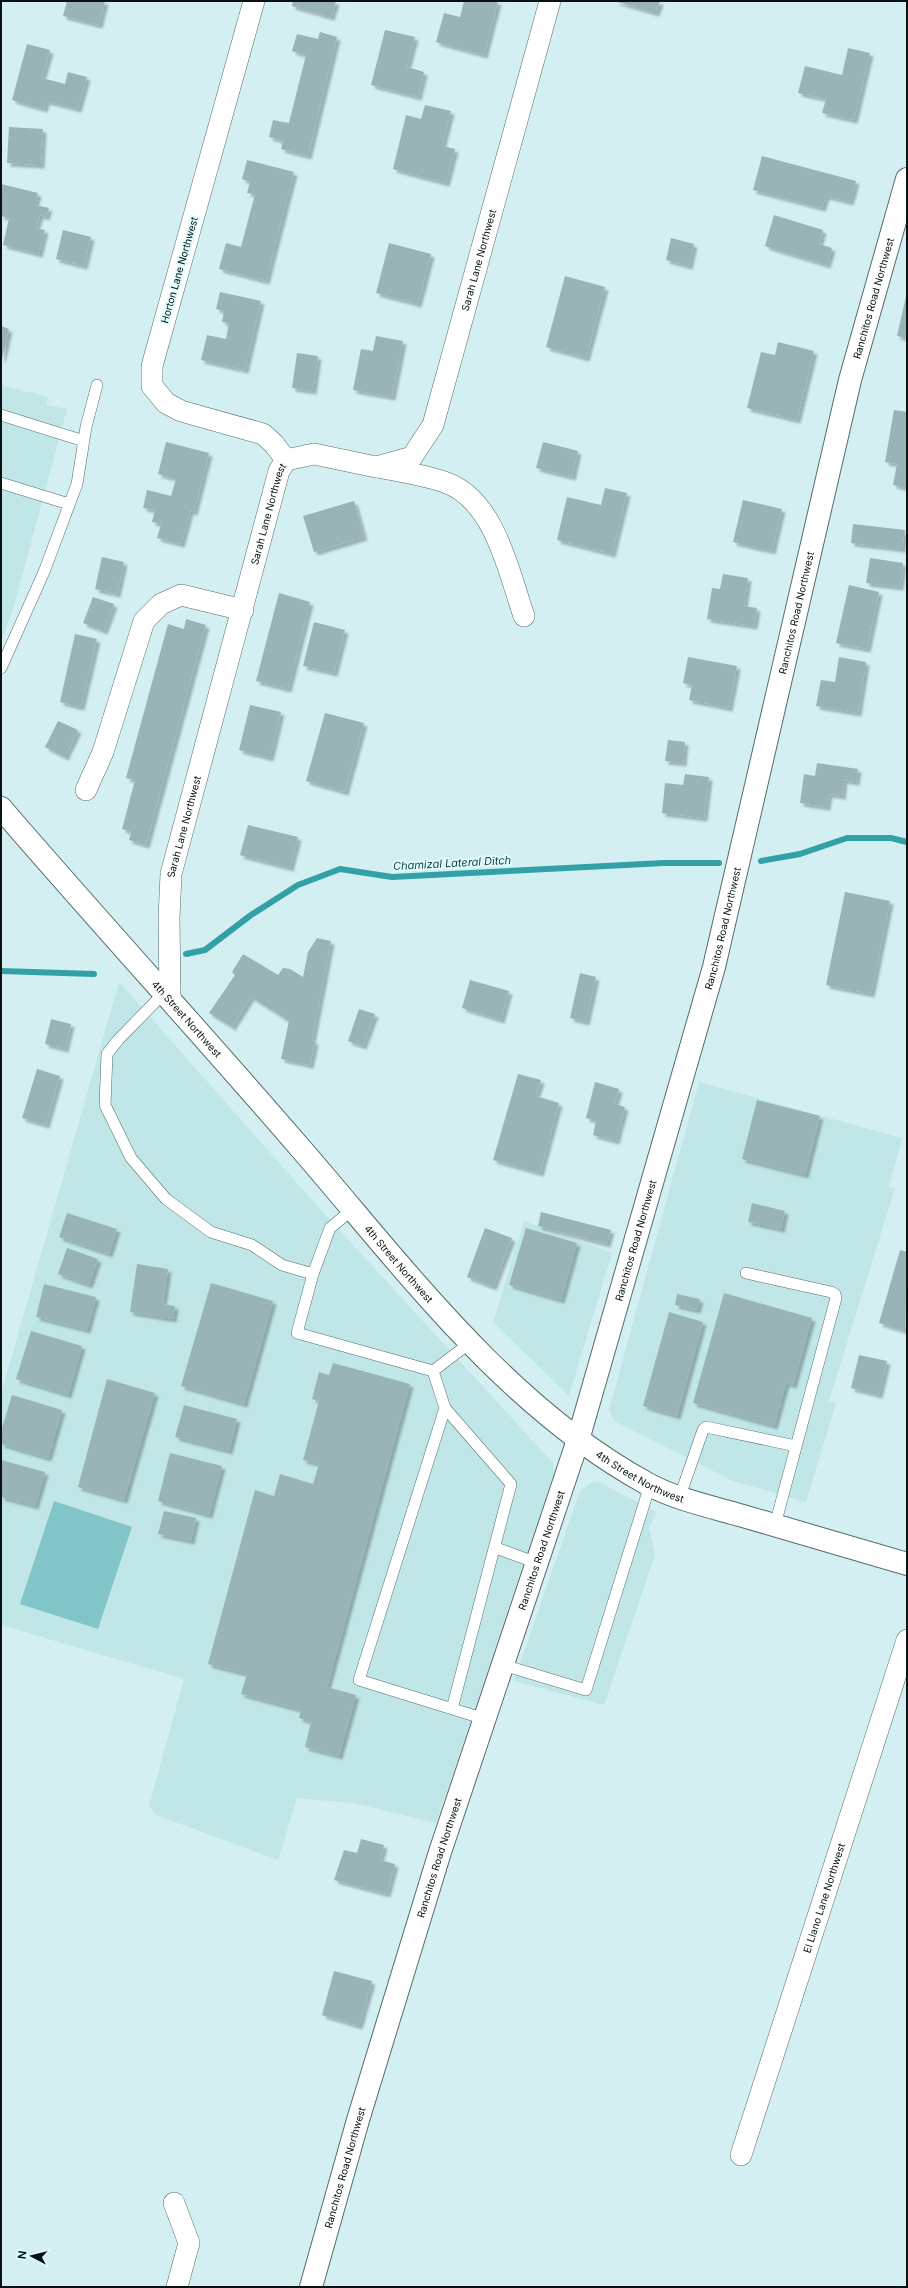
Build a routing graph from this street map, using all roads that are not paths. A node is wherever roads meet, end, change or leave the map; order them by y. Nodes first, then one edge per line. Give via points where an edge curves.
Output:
1 (254, 1) edge
2 (550, 1) edge
3 (907, 179) edge
4 (97, 385) dead end
5 (1, 415) edge
6 (84, 441) junction
7 (286, 460) junction
8 (376, 467) junction
9 (1, 483) edge
10 (70, 504) junction
11 (243, 610) junction
12 (524, 616) dead end
13 (1, 668) edge
14 (86, 790) dead end
15 (2, 813) edge
16 (167, 995) junction
17 (353, 1209) junction
18 (746, 1273) dead end
19 (313, 1274) junction
20 (470, 1342) junction
21 (433, 1371) junction
22 (445, 1408) junction
23 (578, 1440) junction
24 (796, 1446) junction
25 (650, 1485) junction
26 (680, 1496) junction
27 (774, 1525) junction
28 (496, 1548) junction
29 (537, 1563) junction
30 (907, 1564) edge
31 (907, 1640) edge
32 (503, 1665) junction
33 (452, 1709) junction
34 (485, 1719) junction
35 (741, 2155) dead end
36 (174, 2203) dead end
37 (177, 2287) edge
38 (311, 2287) edge

1 - 7 street, Horton Lane Northwest via 152,366 152,386 166,403 181,411 263,434
2 - 8 street, Sarah Lane Northwest via 433,425 412,456
3 - 23 street, Ranchitos Road Northwest via 850,380 715,960
4 - 6 lane
5 - 6 lane
6 - 10 lane via 77,484
7 - 8 street, Sarah Lane Northwest via 314,454
7 - 11 street, Sarah Lane Northwest via 279,471
8 - 12 street via 448,483 474,500 496,533
9 - 10 lane
10 - 13 lane via 44,572
11 - 14 street via 181,595 161,604 144,621 103,752
11 - 16 street, Sarah Lane Northwest via 171,874
15 - 16 street, 4th Street Northwest
16 - 17 street, 4th Street Northwest
16 - 19 lane via 118,1040 107,1054 106,1105 131,1158 166,1199 211,1232 252,1245 282,1266
17 - 19 lane via 330,1228
17 - 20 street, 4th Street Northwest
18 - 24 lane via 835,1294
19 - 21 lane via 297,1333
20 - 21 lane
20 - 23 street, 4th Street Northwest via 502,1374
21 - 22 lane
22 - 28 lane via 511,1484
22 - 33 lane via 359,1680
23 - 25 street, 4th Street Northwest
23 - 29 street, Ranchitos Road Northwest
24 - 26 lane via 706,1426
24 - 27 lane
25 - 26 street, 4th Street Northwest
25 - 32 lane via 586,1690
26 - 27 street, 4th Street Northwest
27 - 30 street, 4th Street Northwest
28 - 29 lane
28 - 33 lane
29 - 32 street, Ranchitos Road Northwest
31 - 35 street, El Llano Lane Northwest
32 - 34 street, Ranchitos Road Northwest
33 - 34 lane
34 - 38 street, Ranchitos Road Northwest via 440,1852 358,2120
36 - 37 street via 189,2243

